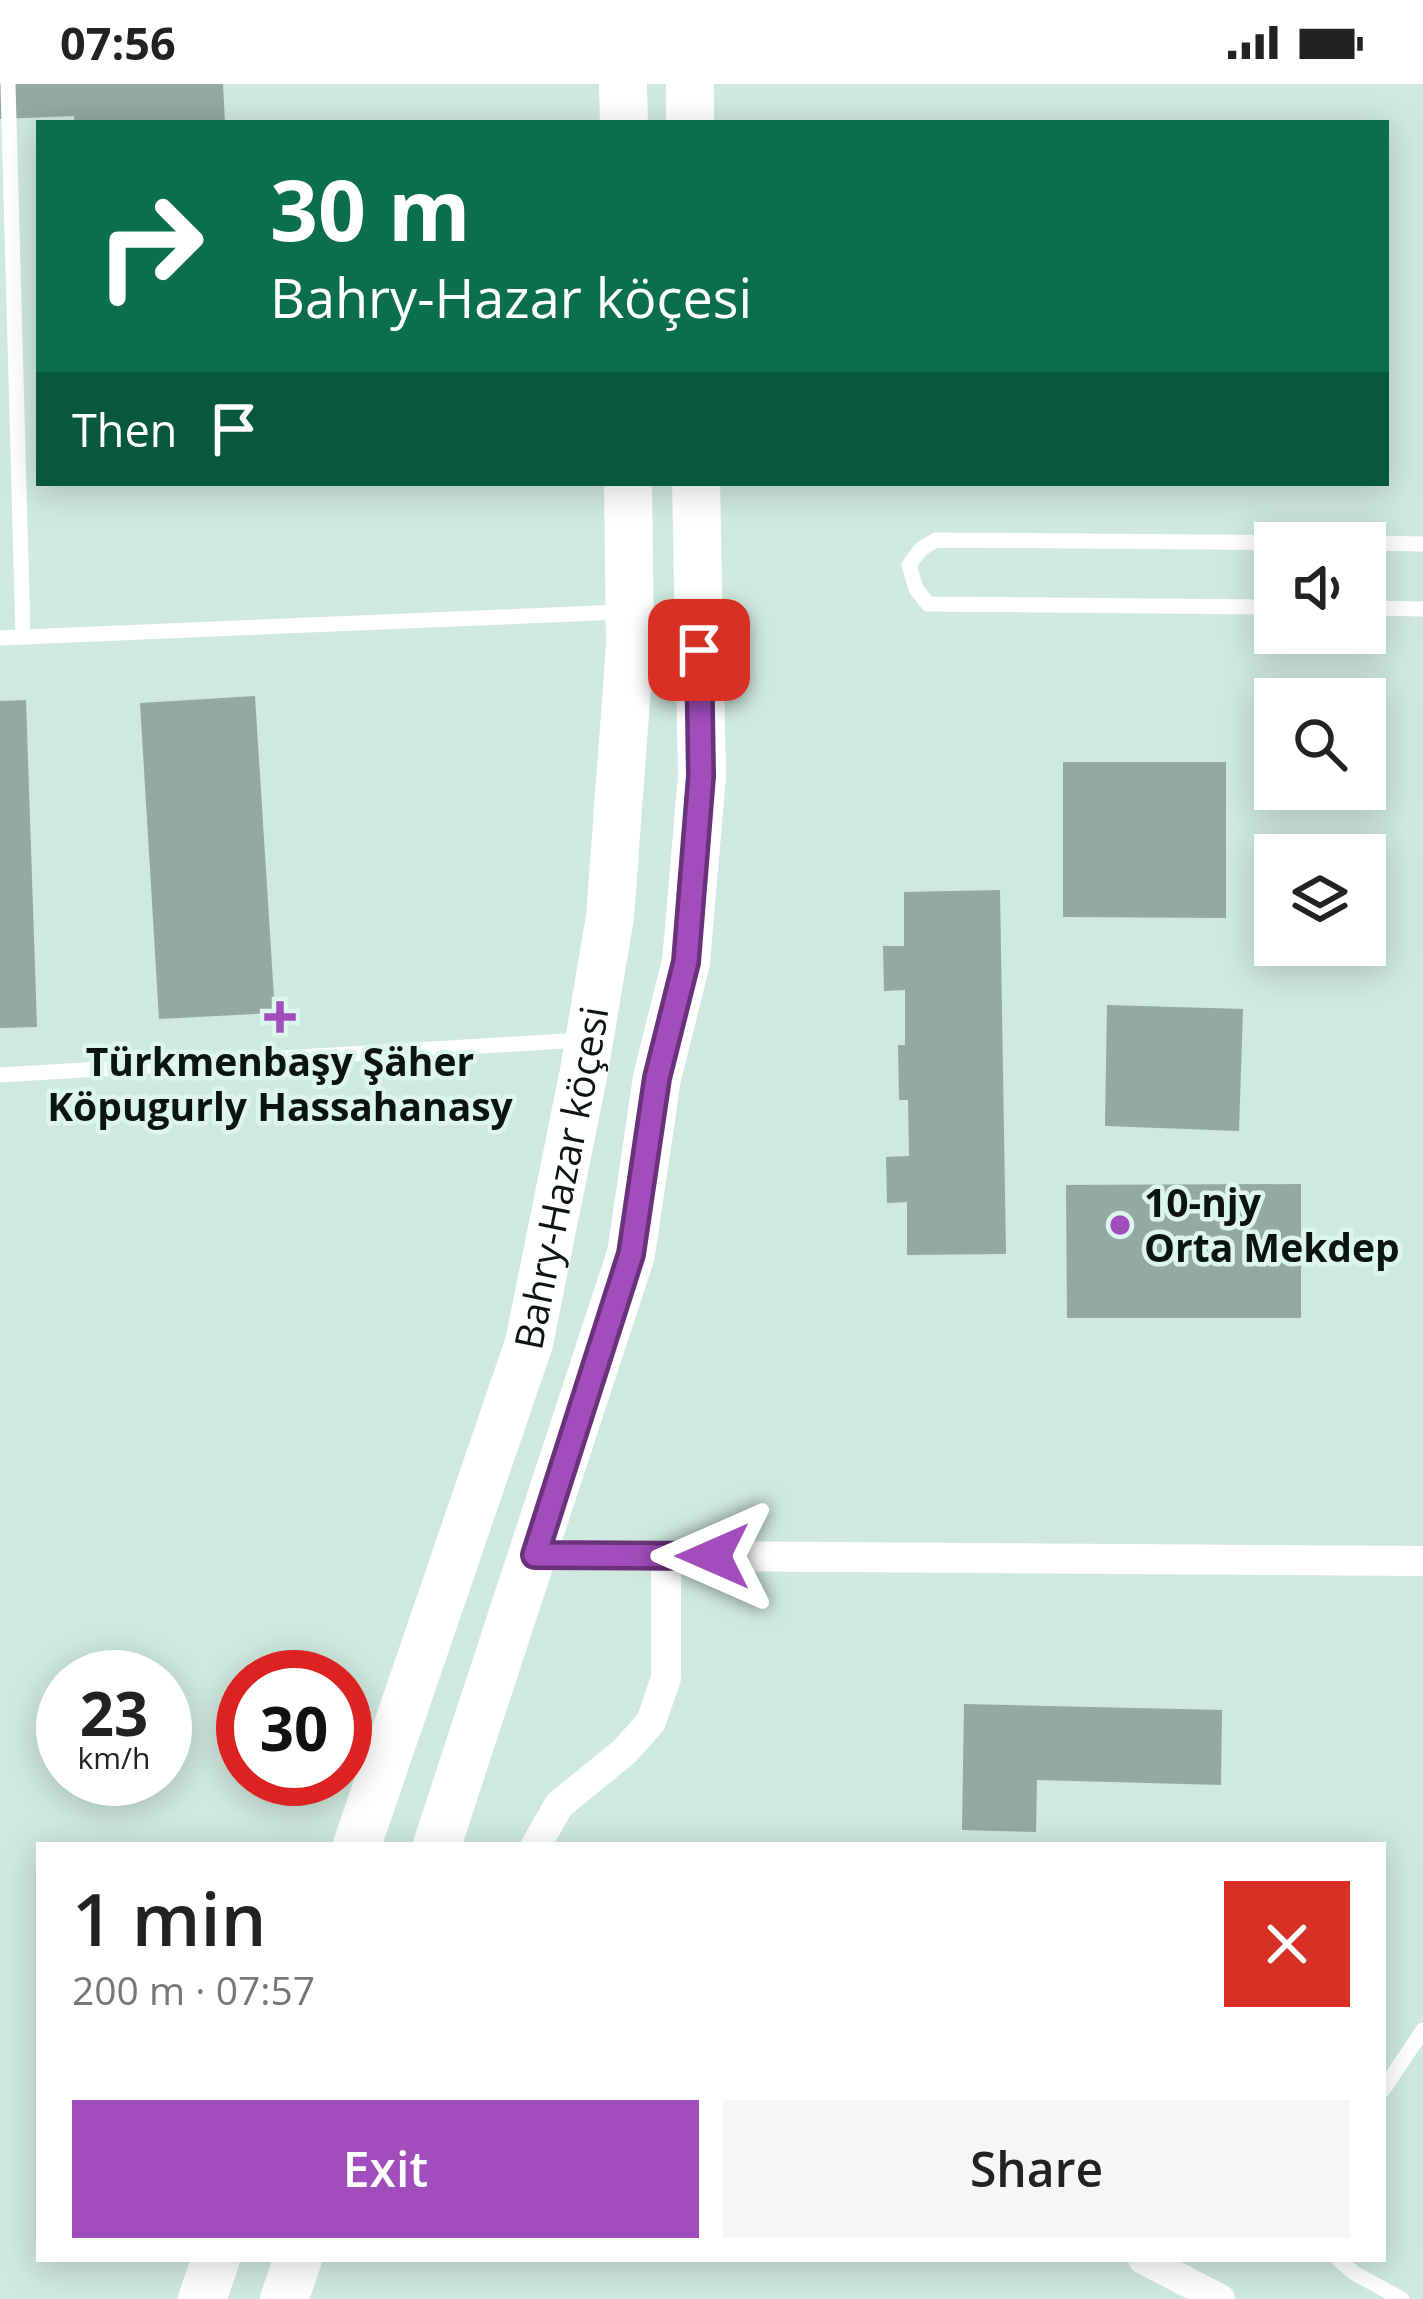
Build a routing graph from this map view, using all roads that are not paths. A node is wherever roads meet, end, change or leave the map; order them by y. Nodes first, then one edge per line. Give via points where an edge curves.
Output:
1 (8, 84) edge
2 (623, 84) edge
3 (689, 84) edge
4 (624, 120) edge
5 (690, 120) edge
6 (628, 486) edge
7 (696, 486) edge
8 (1254, 542) edge
9 (1386, 543) edge
10 (1423, 544) edge
11 (1254, 608) edge
12 (1386, 608) edge
13 (1423, 609) edge
14 (630, 611) junction
15 (23, 637) junction
16 (0, 638) edge
17 (590, 1040) junction
18 (0, 1075) edge
19 (535, 1555) junction
20 (666, 1556) junction
21 (1423, 1561) edge
22 (358, 1842) edge
23 (438, 1842) edge
24 (538, 1842) edge
25 (1423, 2030) edge
26 (1386, 2086) edge
27 (215, 2262) edge
28 (297, 2262) edge
29 (1149, 2262) edge
30 (1341, 2262) edge
31 (202, 2299) edge
32 (284, 2299) edge
33 (1220, 2299) edge
34 (1402, 2299) edge

1 - 15 lane
2 - 4 highway
3 - 5 highway
6 - 14 highway, Bahry-Hazar köçesi
7 - 19 highway, Bahry-Hazar köçesi via 701,776 686,962 657,1078 631,1254
8 - 11 lane via 936,540 909,565 928,604
9 - 10 lane
12 - 13 lane
14 - 15 lane
14 - 17 highway, Bahry-Hazar köçesi via 610,917
15 - 16 lane
17 - 18 lane
17 - 22 highway, Bahry-Hazar köçesi via 529,1343
19 - 20 street
19 - 23 highway, Bahry-Hazar köçesi
20 - 21 street
20 - 24 street via 666,1678 651,1723 559,1805
25 - 26 lane
27 - 31 highway
28 - 32 highway
29 - 33 street
30 - 34 lane

